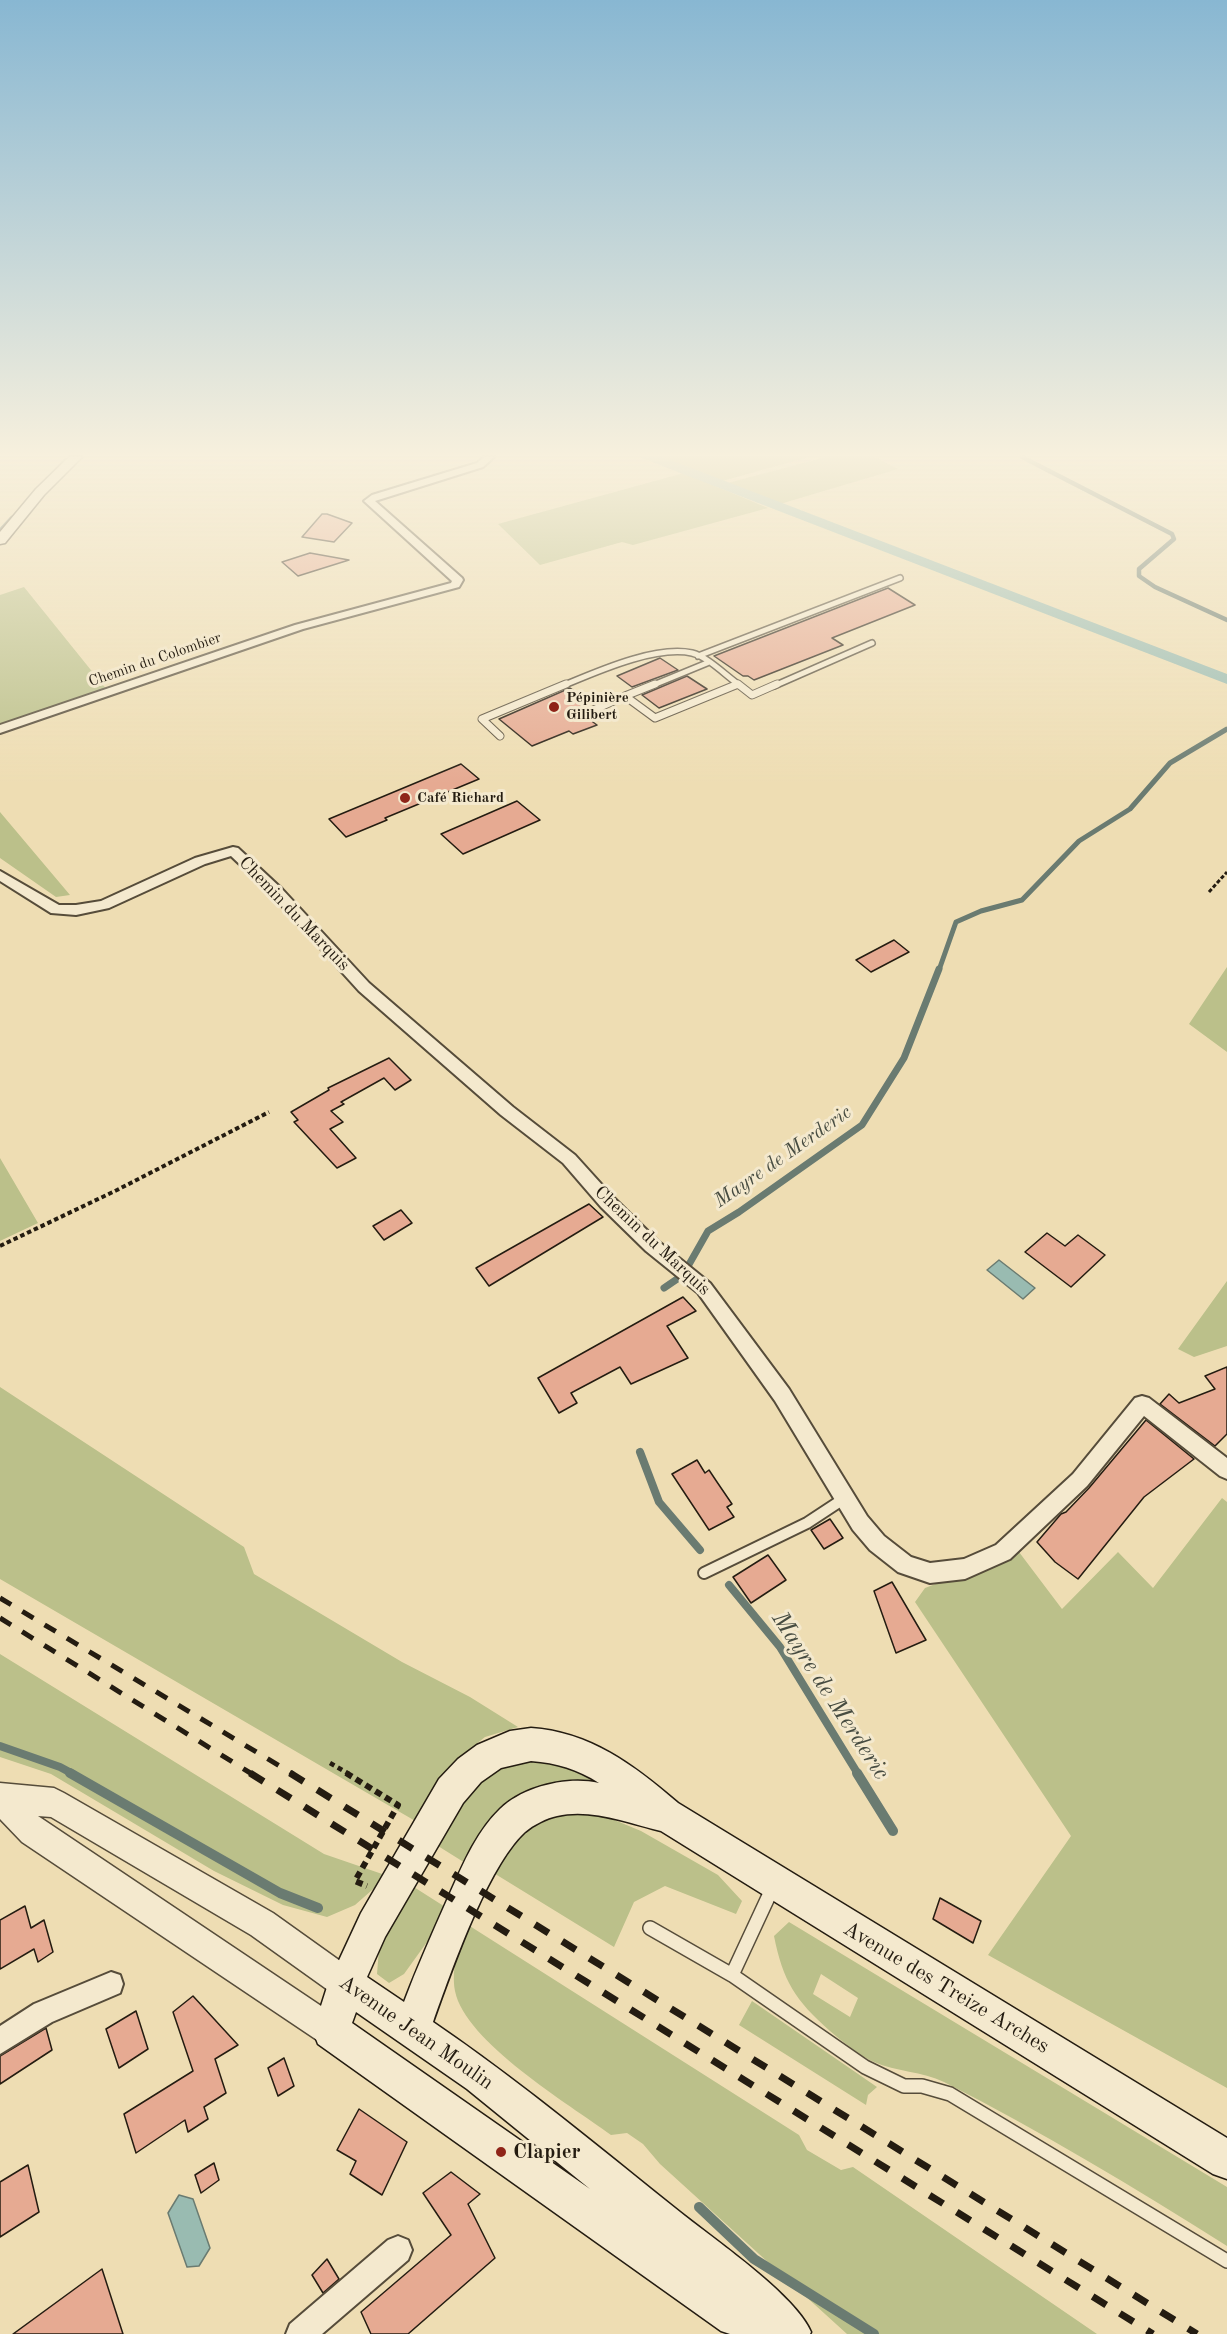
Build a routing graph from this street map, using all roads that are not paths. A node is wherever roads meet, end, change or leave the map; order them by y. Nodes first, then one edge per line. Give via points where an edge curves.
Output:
1 (445, 566) edge
2 (900, 578) dead end
3 (872, 643) dead end
4 (698, 656) junction
5 (707, 663) junction
6 (738, 684) junction
7 (625, 696) junction
8 (591, 711) dead end
9 (0, 729) edge
10 (500, 736) dead end
11 (0, 875) edge
12 (1227, 1470) edge
13 (845, 1498) junction
14 (704, 1573) dead end
15 (1, 1798) edge
16 (666, 1815) junction
17 (774, 1883) junction
18 (651, 1928) dead end
19 (732, 1975) junction
20 (111, 1984) dead end
21 (346, 1984) junction
22 (412, 2030) junction
23 (331, 2031) junction
24 (0, 2041) edge
25 (1227, 2160) edge
26 (398, 2250) dead end
27 (1227, 2261) edge
28 (300, 2334) edge
29 (778, 2334) edge
30 (792, 2334) edge

1 - 9 street, Chemin du Colombier via 458,580 455,585 299,627
2 - 4 lane
3 - 6 lane via 752,695
4 - 5 lane
4 - 10 lane via 666,651 555,687 482,719
5 - 6 lane
5 - 7 lane
6 - 7 lane via 655,718
7 - 8 lane
11 - 13 street, Chemin du Marquis via 56,910 76,910 104,905 200,861 233,851 277,892 364,987 507,1111 569,1159 652,1246 704,1288 782,1395
12 - 13 street, Chemin du Marquis via 1142,1404 1080,1480 1003,1552 965,1569 930,1573 905,1565 877,1543
13 - 14 lane via 807,1523
15 - 21 street, Avenue Jean Moulin via 54,1803 262,1924
15 - 23 street, Avenue Jean Moulin via 32,1832
16 - 17 main road, Avenue des Treize Arches
16 - 21 main road, Avenue des Treize Arches via 619,1776 576,1753 538,1743 504,1748 482,1758 451,1791 373,1925
16 - 22 main road, Avenue des Treize Arches via 584,1796 536,1806 513,1820 477,1873
17 - 19 lane
17 - 25 main road, Avenue des Treize Arches
18 - 19 lane
19 - 27 lane via 865,2067 904,2086 922,2086 950,2094
20 - 24 street via 43,2013
21 - 22 main road, Avenue Jean Moulin
21 - 23 main road, Avenue des Treize Arches
22 - 30 main road, Avenue Jean Moulin via 498,2091 742,2287
23 - 29 main road, Avenue Jean Moulin via 736,2316
26 - 28 street

